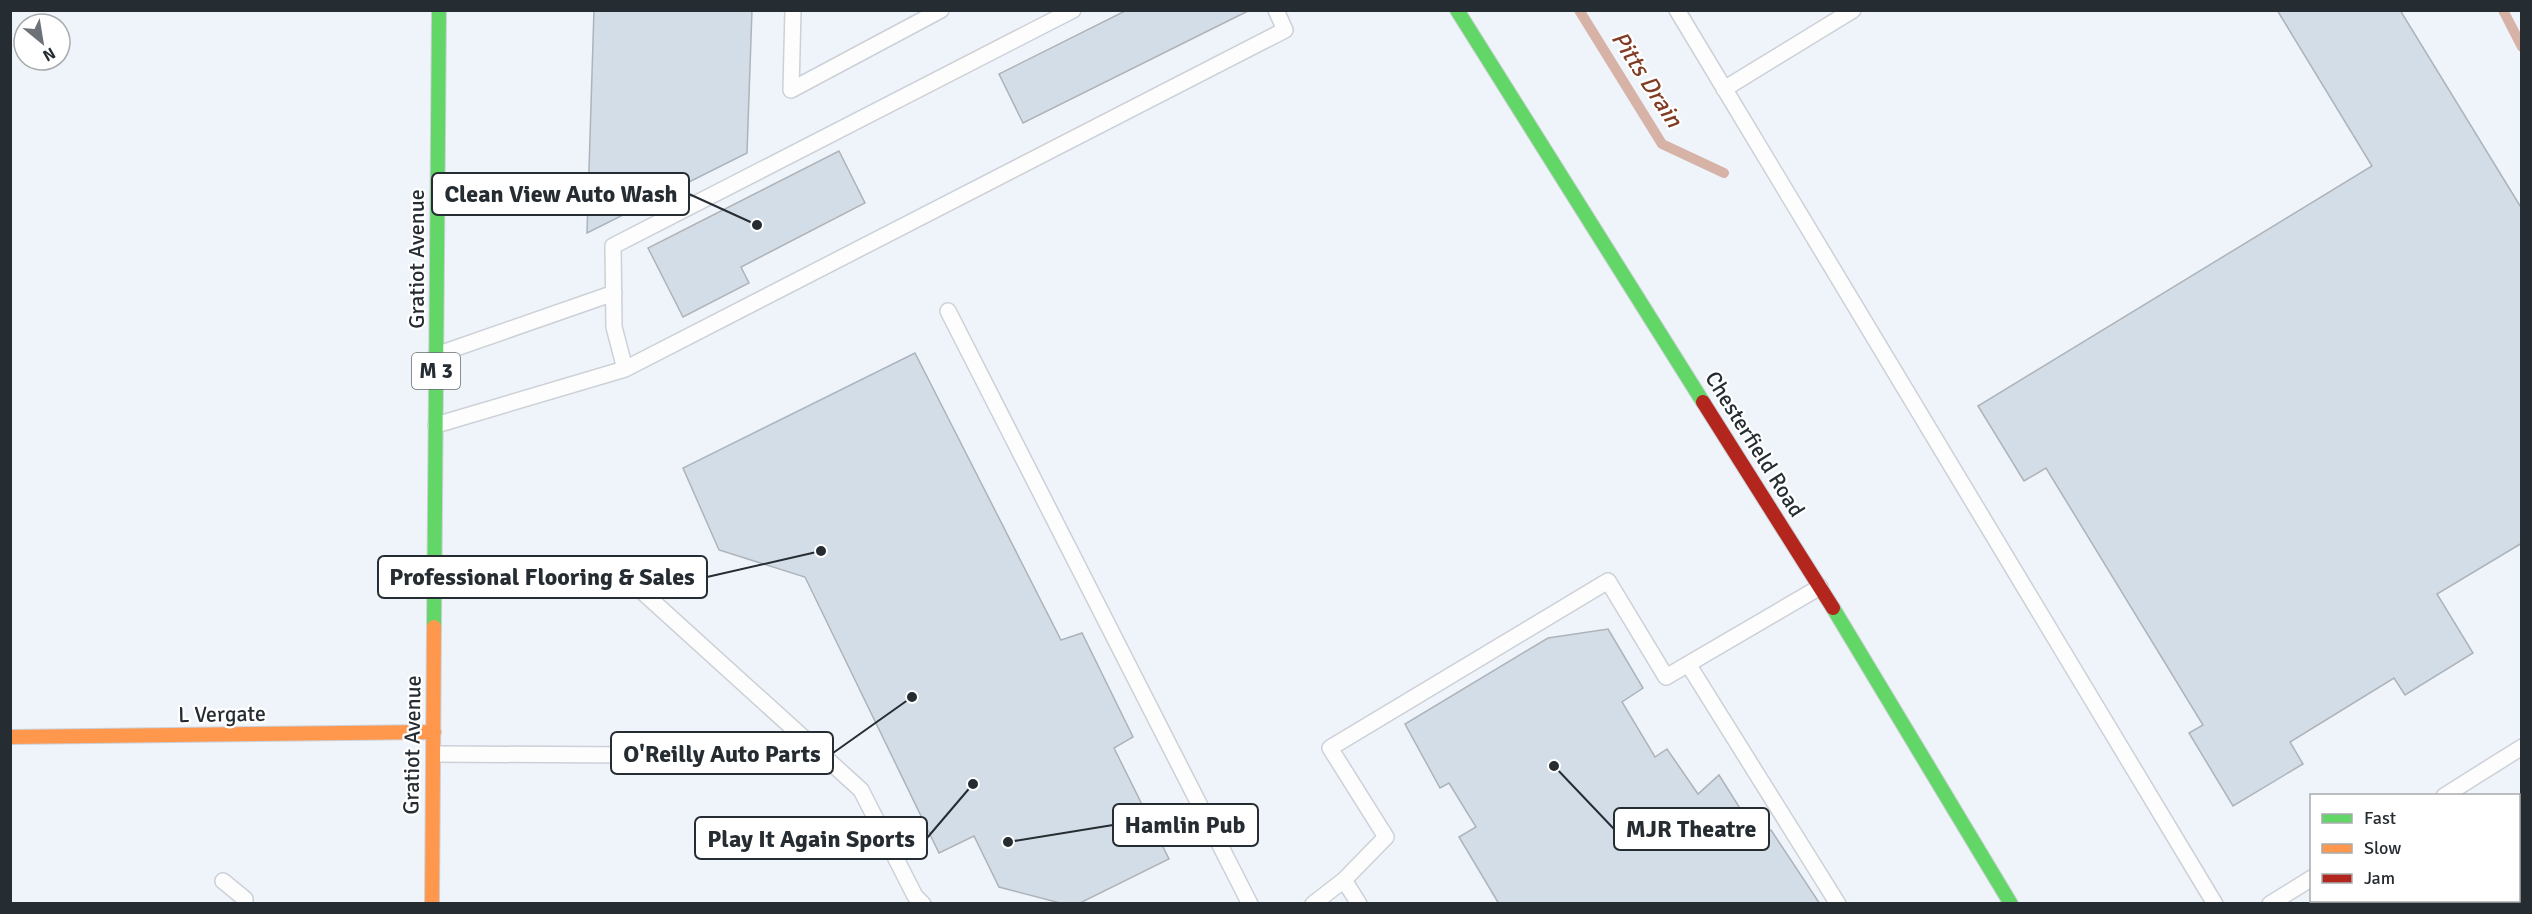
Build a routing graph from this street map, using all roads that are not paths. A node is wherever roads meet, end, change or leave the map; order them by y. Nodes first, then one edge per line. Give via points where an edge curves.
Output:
1 (439, 10) edge
2 (793, 10) edge
3 (941, 10) edge
4 (1073, 10) edge
5 (1276, 10) edge
6 (1457, 10) edge
7 (1677, 10) edge
8 (1853, 10) edge
9 (1724, 89) junction
10 (614, 293) junction
11 (948, 310) dead end
12 (436, 356) junction
13 (625, 369) junction
14 (436, 425) junction
15 (636, 586) dead end
16 (1820, 587) junction
17 (1688, 663) junction
18 (434, 732) junction
19 (10, 737) edge
20 (2522, 747) edge
21 (434, 754) junction
22 (633, 755) dead end
23 (2446, 794) edge
24 (2310, 879) edge
25 (1344, 880) junction
26 (224, 881) dead end
27 (245, 903) edge
28 (432, 903) edge
29 (923, 903) edge
30 (1250, 903) edge
31 (1313, 903) edge
32 (1359, 903) edge
33 (1838, 903) edge
34 (2011, 903) edge
35 (2216, 903) edge
36 (2270, 903) edge

1 - 12 street, Gratiot Avenue / M 3
2 - 3 lane via 791,90
4 - 10 lane via 613,246
5 - 13 lane via 1285,30
6 - 16 street, Chesterfield Road
7 - 9 lane
8 - 9 lane
9 - 35 lane
10 - 12 lane
10 - 13 lane via 614,327
11 - 30 lane
12 - 14 street, Gratiot Avenue / M 3
13 - 14 lane
14 - 18 street, Gratiot Avenue / M 3
15 - 29 lane via 861,790 915,896
16 - 17 lane
16 - 34 street, Chesterfield Road
17 - 25 lane via 1666,677 1608,581 1330,748 1386,837
17 - 33 lane
18 - 19 street, L Vergate
18 - 21 street, Gratiot Avenue / M 3
20 - 23 lane
21 - 22 lane
21 - 28 street, Gratiot Avenue / M 3
24 - 36 lane
25 - 31 lane
25 - 32 lane
26 - 27 lane

